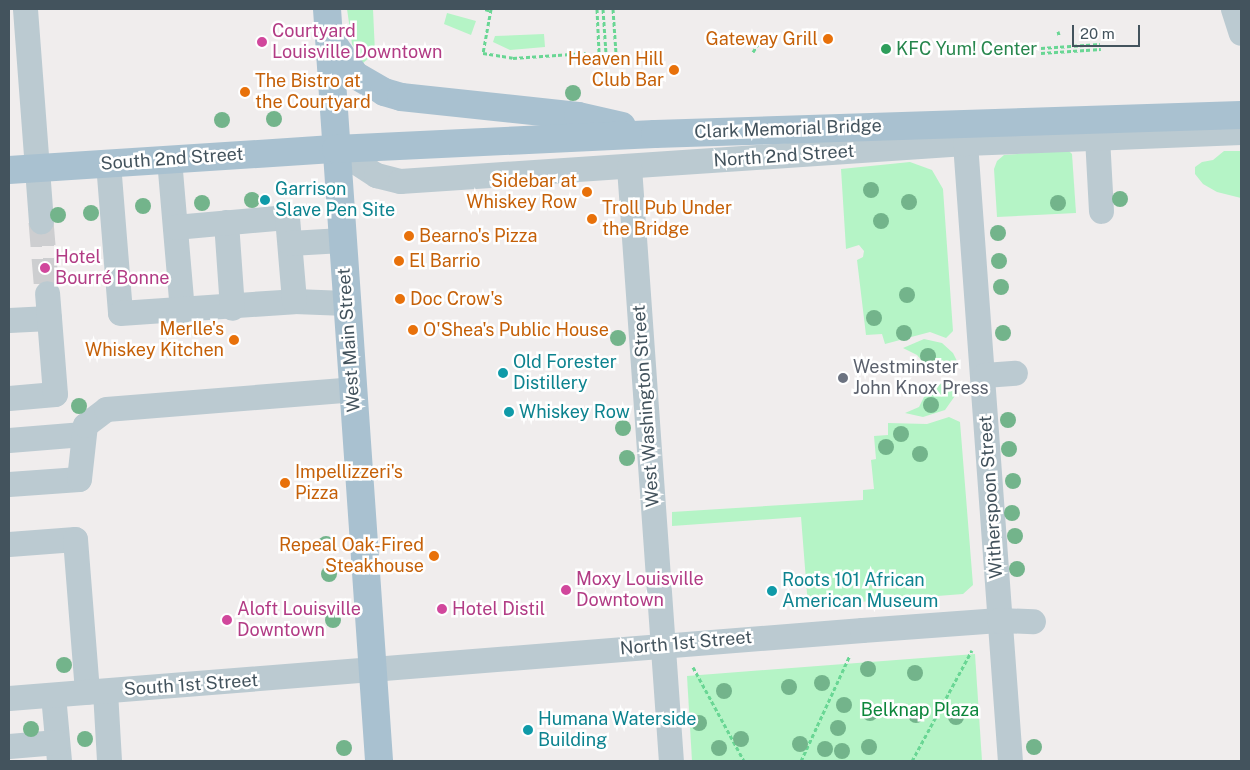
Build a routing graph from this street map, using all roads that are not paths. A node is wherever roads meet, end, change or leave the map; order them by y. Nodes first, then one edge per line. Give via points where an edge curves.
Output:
1 (25, 9) edge
2 (327, 9) edge
3 (1232, 9) edge
4 (1241, 33) edge
5 (329, 37) junction
6 (1241, 115) edge
7 (1241, 132) edge
8 (655, 134) junction
9 (1097, 137) junction
10 (965, 143) junction
11 (336, 149) junction
12 (169, 159) junction
13 (108, 163) junction
14 (38, 167) junction
15 (629, 167) junction
16 (9, 170) edge
17 (1101, 211) dead end
18 (41, 221) tunnel mouth
19 (226, 222) junction
20 (175, 226) junction
21 (342, 240) junction
22 (290, 243) junction
23 (47, 293) tunnel mouth
24 (294, 301) junction
25 (346, 303) junction
26 (232, 308) junction
27 (182, 310) junction
28 (49, 318) junction
29 (9, 320) edge
30 (1015, 373) dead end
31 (984, 375) junction
32 (352, 389) junction
33 (9, 398) edge
34 (83, 434) junction
35 (9, 440) edge
36 (9, 484) edge
37 (9, 544) edge
38 (999, 620) junction
39 (1033, 622) dead end
40 (671, 644) junction
41 (373, 671) junction
42 (96, 692) junction
43 (53, 695) junction
44 (9, 698) edge
45 (9, 746) edge
46 (58, 752) edge
47 (109, 761) edge
48 (379, 761) edge
49 (671, 761) edge
50 (1010, 761) edge

1 - 14 street
2 - 5 main road, West Main Street
3 - 4 street
5 - 8 main road via 344,64 355,75 384,92 406,98 578,116
5 - 11 main road, West Main Street
6 - 8 main road, Clark Memorial Bridge
7 - 9 street, North 2nd Street
8 - 11 main road, Clark Memorial Bridge
9 - 10 street, North 2nd Street
9 - 17 street
10 - 15 street, North 2nd Street
10 - 31 street, Witherspoon Street
11 - 12 main road, South 2nd Street
11 - 15 street, North 2nd Street via 356,165 376,175 400,181
11 - 21 main road, West Main Street
12 - 13 main road, South 2nd Street
12 - 20 street
13 - 14 main road, South 2nd Street
13 - 27 street via 120,313
14 - 16 main road, South 2nd Street
14 - 18 street
15 - 40 street, West Washington Street
19 - 20 street
19 - 22 street via 286,217
19 - 26 street
20 - 27 street
21 - 22 street
21 - 25 main road, West Main Street
22 - 24 street
23 - 28 street
24 - 25 street
24 - 26 street
25 - 32 main road, West Main Street
26 - 27 street
28 - 29 street
28 - 33 street via 55,394
30 - 31 street
31 - 38 street, Witherspoon Street
32 - 34 street via 106,409 85,425
32 - 41 main road, West Main Street
34 - 35 street
34 - 36 street via 79,479
37 - 42 street via 76,539
38 - 39 street, North 1st Street
38 - 40 street, North 1st Street
38 - 50 street, Witherspoon Street
40 - 41 street, North 1st Street
40 - 49 street, West Washington Street
41 - 42 street, South 1st Street
41 - 48 main road, West Main Street
42 - 43 street, South 1st Street
42 - 47 street
43 - 44 street, South 1st Street
43 - 46 street
45 - 46 street

